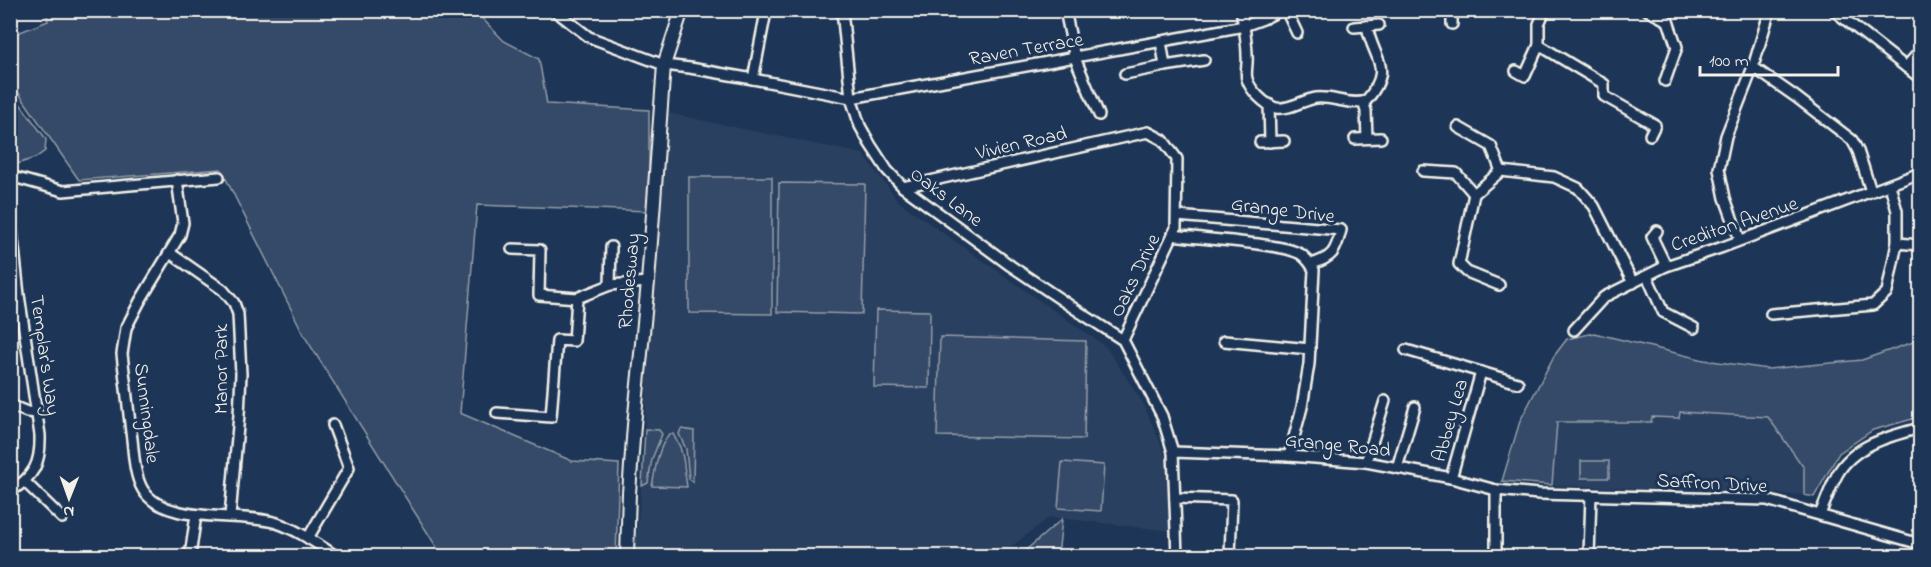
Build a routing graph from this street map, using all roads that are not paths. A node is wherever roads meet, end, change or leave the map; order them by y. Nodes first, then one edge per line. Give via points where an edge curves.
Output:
1 (554, 10) edge
2 (573, 10) edge
3 (682, 10) edge
4 (842, 10) edge
5 (1065, 10) edge
6 (1241, 10) edge
7 (1281, 10) edge
8 (1286, 10) edge
9 (1452, 10) edge
10 (1545, 10) edge
11 (1647, 10) edge
12 (1672, 10) edge
13 (1770, 10) edge
14 (1833, 10) edge
15 (765, 17) dead end
16 (567, 20) junction
17 (1668, 21) junction
18 (1452, 24) dead end
19 (1379, 25) dead end
20 (1244, 26) junction
21 (1367, 26) junction
22 (1354, 27) dead end
23 (1297, 33) dead end
24 (1161, 41) junction
25 (1539, 45) junction
26 (1920, 51) edge
27 (1075, 58) junction
28 (1204, 60) dead end
29 (664, 65) junction
30 (1165, 66) junction
31 (1753, 67) junction
32 (1906, 67) junction
33 (1516, 71) dead end
34 (1125, 74) dead end
35 (1920, 78) edge
36 (753, 79) junction
37 (1665, 81) dead end
38 (851, 98) junction
39 (1363, 102) junction
40 (1269, 104) junction
41 (1099, 116) dead end
42 (1458, 127) dead end
43 (1148, 132) joint
44 (1650, 135) dead end
45 (1367, 138) junction
46 (1381, 138) dead end
47 (1355, 139) dead end
48 (1284, 141) dead end
49 (1260, 142) dead end
50 (1270, 142) junction
51 (1424, 171) dead end
52 (1501, 171) junction
53 (1920, 173) edge
54 (10, 176) edge
55 (219, 177) dead end
56 (177, 180) junction
57 (1890, 185) junction
58 (903, 188) junction
59 (1871, 191) junction
60 (1474, 194) junction
61 (10, 211) edge
62 (1177, 216) junction
63 (1657, 231) dead end
64 (1173, 235) junction
65 (1740, 240) junction
66 (1897, 243) junction
67 (1920, 245) edge
68 (611, 247) dead end
69 (512, 249) dead end
70 (170, 253) junction
71 (1311, 264) junction
72 (1666, 266) junction
73 (1647, 276) junction
74 (648, 282) junction
75 (1633, 284) junction
76 (610, 285) junction
77 (1499, 285) dead end
78 (15, 294) edge
79 (577, 298) junction
80 (1771, 314) dead end
81 (1694, 328) dead end
82 (1574, 330) dead end
83 (1123, 340) junction
84 (1224, 341) dead end
85 (1310, 349) junction
86 (1406, 350) dead end
87 (1481, 372) junction
88 (1518, 383) dead end
89 (1385, 401) dead end
90 (10, 405) edge
91 (1415, 407) dead end
92 (37, 413) junction
93 (497, 413) dead end
94 (333, 425) dead end
95 (1919, 432) edge
96 (1173, 452) junction
97 (1289, 456) junction
98 (1366, 462) junction
99 (1397, 468) junction
100 (1451, 478) junction
101 (25, 482) junction
102 (1497, 490) junction
103 (10, 492) edge
104 (1591, 495) junction
105 (1175, 498) junction
106 (1820, 514) junction
107 (196, 515) junction
108 (230, 516) junction
109 (62, 518) dead end
110 (308, 538) junction
111 (1920, 544) edge
112 (190, 556) edge
113 (336, 556) edge
114 (627, 556) edge
115 (1177, 556) edge
116 (1230, 556) edge
117 (1496, 556) edge
118 (1589, 556) edge

1 - 16 street
2 - 16 street
3 - 29 street, Rhodesway
4 - 38 street, Oaks Lane
5 - 27 street
6 - 20 street
7 - 20 street, Raven Terrace
8 - 23 street
9 - 18 street
10 - 25 street via 1539,24
11 - 17 street
12 - 17 street
13 - 31 street
14 - 32 street
15 - 36 street
16 - 29 street via 589,37
17 - 37 street via 1677,47
19 - 21 street
20 - 24 street, Raven Terrace
20 - 40 street via 1246,78
21 - 22 street
21 - 39 street via 1381,71 1377,87
24 - 27 street, Raven Terrace
24 - 30 street
25 - 33 street via 1525,75
25 - 44 street via 1604,84 1604,96 1655,125
26 - 32 street
27 - 38 street, Raven Terrace
27 - 41 street
28 - 30 street
29 - 36 street
29 - 74 street, Rhodesway
30 - 34 street
31 - 59 street via 1852,140
31 - 65 street via 1726,136 1719,169
32 - 35 street
36 - 38 street
38 - 58 street, Oaks Lane via 870,144
39 - 40 street via 1317,98 1286,107
39 - 45 street
40 - 50 street
42 - 52 street via 1491,146
43 - 58 street, Vivien Road
43 - 62 street, Oaks Drive via 1163,140 1177,159
45 - 46 street
45 - 47 street
48 - 50 street
49 - 50 street
51 - 60 street via 1456,173
52 - 60 street
52 - 75 street via 1554,177 1578,188 1594,206
53 - 57 street, Crediton Avenue
54 - 56 street via 63,191
55 - 56 street
56 - 70 street, Sunningdale via 183,223
57 - 59 street, Crediton Avenue
57 - 66 street via 1897,212
58 - 83 street, Oaks Lane
59 - 65 street, Crediton Avenue
60 - 77 street via 1459,264 1467,272
61 - 78 street, Templar's Way
62 - 64 street, Oaks Drive
62 - 71 street, Grange Drive via 1341,230 1336,250 1323,261
63 - 72 street via 1652,237
64 - 71 street, Grange Drive via 1282,248 1301,254
64 - 83 street, Oaks Drive
65 - 72 street, Crediton Avenue
66 - 67 street
66 - 80 street via 1887,292 1873,305
68 - 76 street
69 - 79 street via 540,250 539,295
70 - 107 street, Sunningdale via 126,327 122,354 135,465 143,490 163,507
70 - 108 street, Manor Park via 223,290 238,314 240,415
71 - 85 street via 1314,270
72 - 73 street, Crediton Avenue
73 - 75 street, Crediton Avenue
73 - 81 street via 1663,312
74 - 76 street
74 - 114 street, Rhodesway via 632,445
75 - 82 street, Crediton Avenue via 1604,297
76 - 79 street
78 - 92 street, Templar's Way
79 - 93 street via 574,341 557,340 551,417
83 - 96 street via 1162,416
84 - 85 street
85 - 97 street via 1302,407
86 - 87 street, Abbey Lea
87 - 88 street, Abbey Lea
87 - 100 street, Abbey Lea
89 - 98 street
90 - 92 street
91 - 99 street
92 - 101 street, Templar's Way via 41,450
94 - 110 street via 350,468
95 - 106 street via 1876,441 1855,455 1838,473
96 - 97 street, Grange Road
96 - 105 street
97 - 98 street, Grange Road
98 - 99 street, Grange Road
99 - 100 street, Grange Road
100 - 102 street, Grange Road
101 - 103 street, Templar's Way
101 - 109 street
102 - 104 street, Saffron Drive
102 - 117 street
104 - 106 street, Saffron Drive via 1767,500
104 - 118 street
105 - 115 street
105 - 116 street via 1232,500
106 - 111 street, Saffron Drive
107 - 108 street, Sunningdale
107 - 112 street
108 - 110 street, Sunningdale via 276,522
110 - 113 street, Sunningdale

